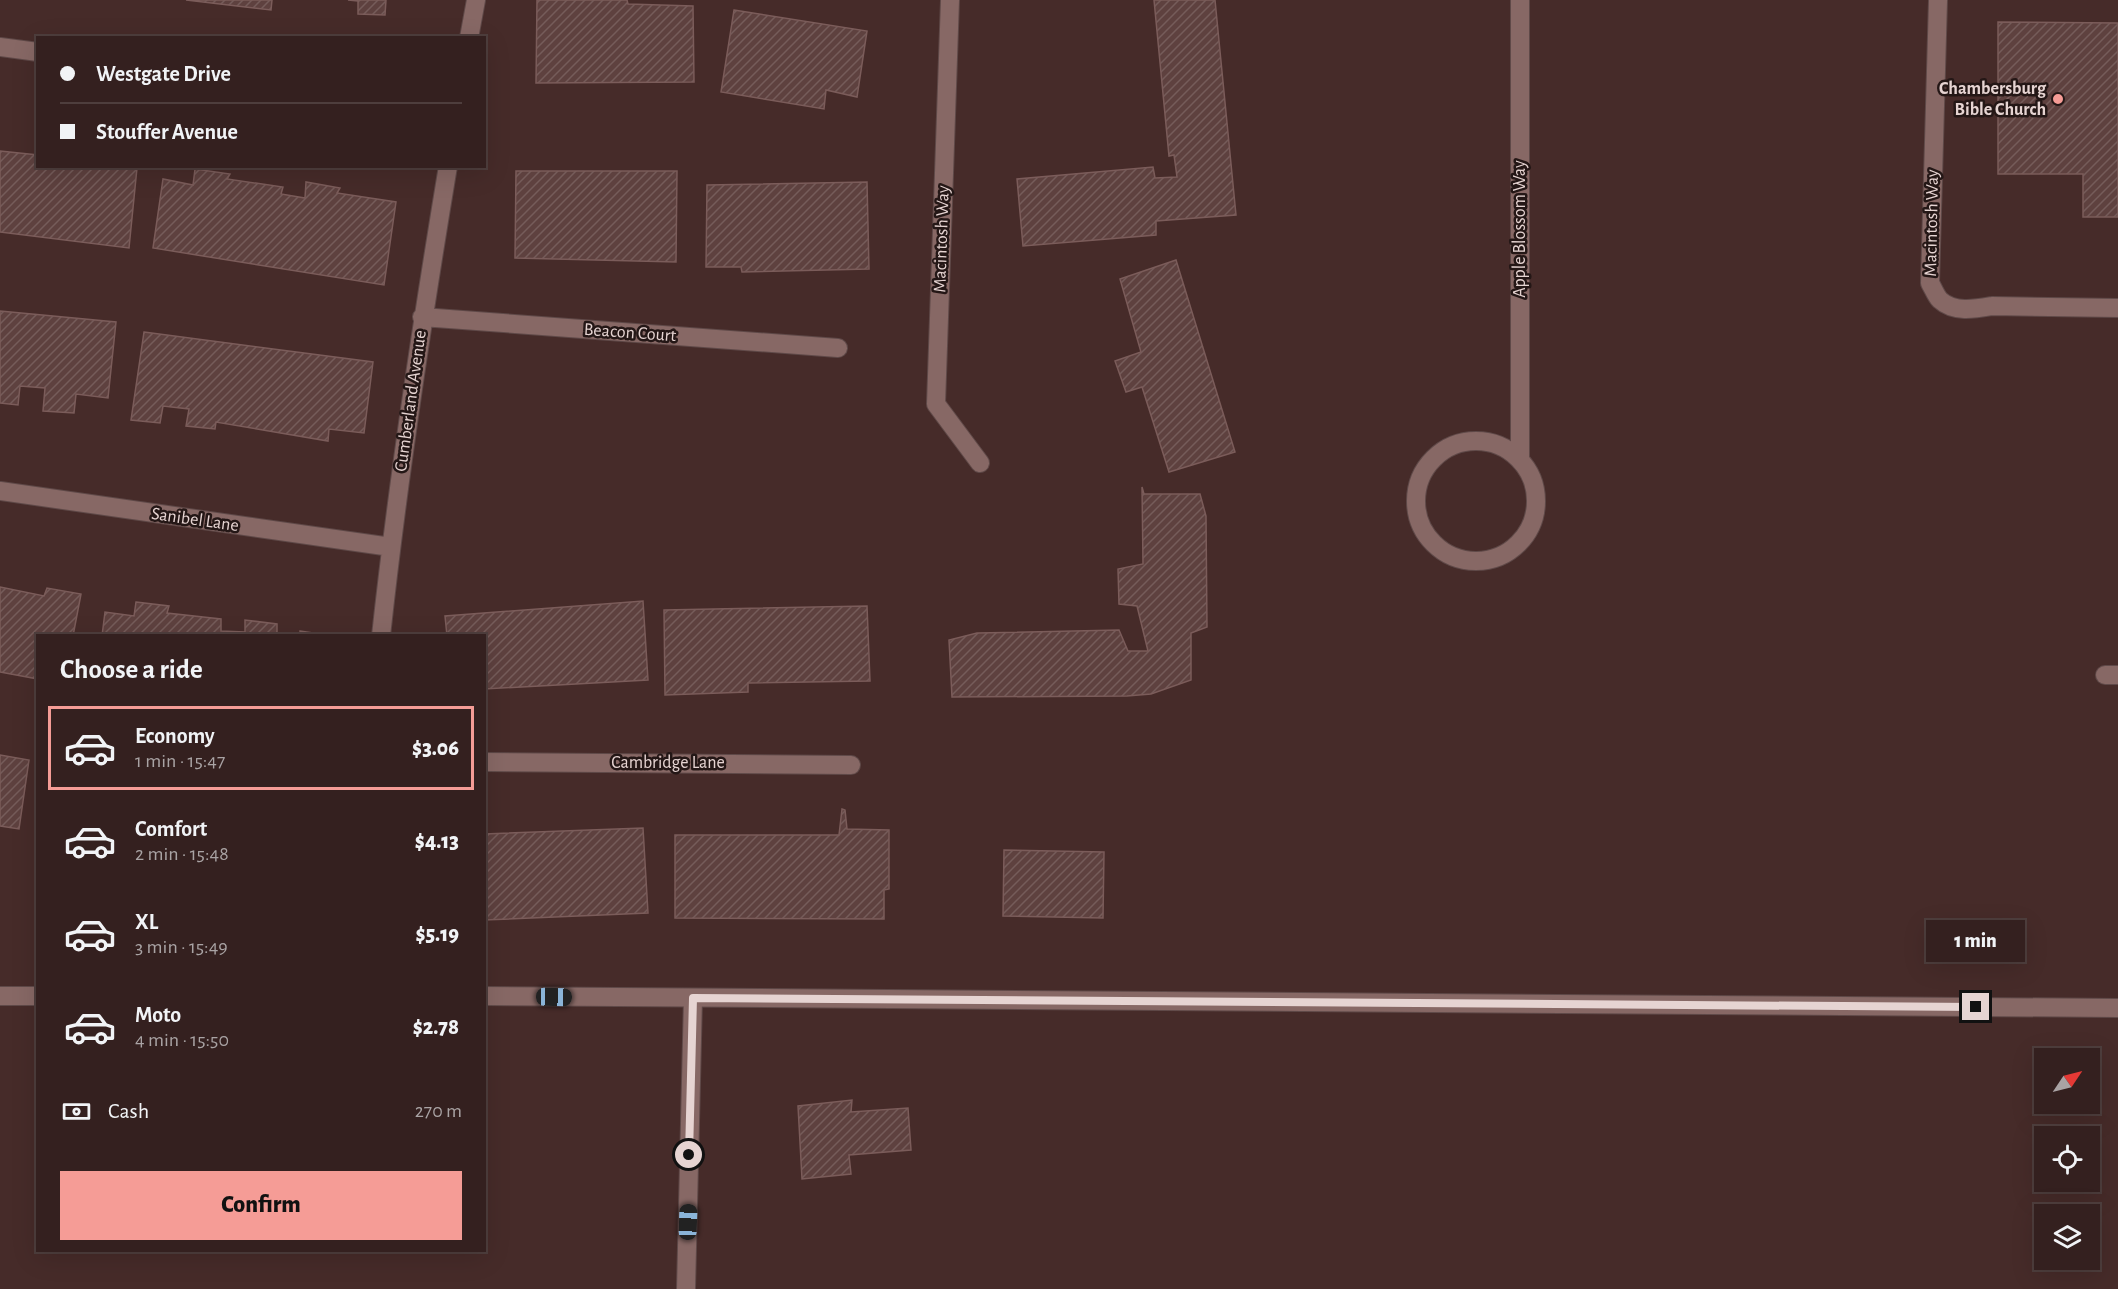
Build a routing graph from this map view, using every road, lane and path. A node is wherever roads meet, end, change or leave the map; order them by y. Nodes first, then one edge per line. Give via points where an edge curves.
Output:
1 (476, 0) edge
2 (950, 0) edge
3 (1520, 0) edge
4 (1938, 0) edge
5 (470, 36) edge
6 (0, 47) edge
7 (36, 52) edge
8 (448, 168) edge
9 (2118, 308) edge
10 (422, 317) junction
11 (838, 348) dead end
12 (1520, 458) junction
13 (980, 463) dead end
14 (0, 491) edge
15 (391, 547) junction
16 (381, 634) edge
17 (486, 762) edge
18 (851, 765) dead end
19 (0, 996) edge
20 (36, 996) edge
21 (486, 996) edge
22 (693, 998) junction
23 (2118, 1008) edge
24 (686, 1289) edge

1 - 5 street
2 - 13 street, Macintosh Way via 936,404
3 - 12 street, Apple Blossom Way
4 - 9 street, Macintosh Way via 1930,283 1939,299 1953,308
6 - 7 street
8 - 10 street, Cumberland Avenue
10 - 11 street, Beacon Court
10 - 15 street, Cumberland Avenue
12 - 12 street via 1500,445 1477,440 1454,444 1434,457 1420,477 1416,500 1420,523 1433,543 1452,557 1475,561 1499,557 1519,544 1533,525 1537,502 1533,478
14 - 15 street, Sanibel Lane
15 - 16 street, Cumberland Avenue
17 - 18 street, Cambridge Lane
19 - 20 street
21 - 22 street
22 - 23 street
22 - 24 street

